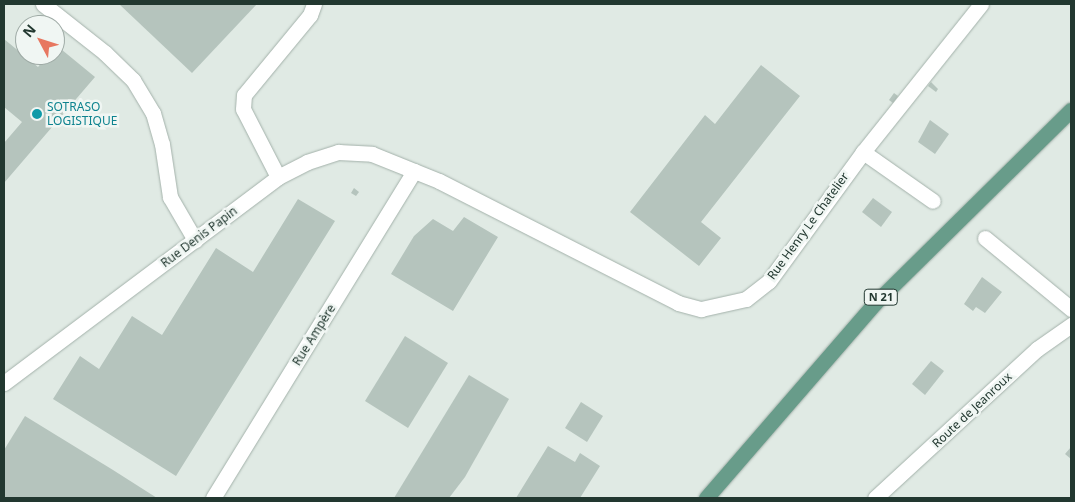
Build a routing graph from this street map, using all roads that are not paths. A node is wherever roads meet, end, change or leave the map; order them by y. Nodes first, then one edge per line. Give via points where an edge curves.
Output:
1 (43, 4) edge
2 (314, 4) edge
3 (981, 4) edge
4 (1071, 110) edge
5 (863, 152) junction
6 (414, 171) junction
7 (278, 177) junction
8 (933, 201) dead end
9 (985, 238) dead end
10 (195, 240) junction
11 (1071, 310) edge
12 (1071, 324) edge
13 (4, 383) edge
14 (213, 498) edge
15 (706, 498) edge
16 (875, 498) edge

1 - 10 street via 105,53 133,80 153,113 162,144 170,197
2 - 7 street via 310,15 244,95 243,109
3 - 5 street, Rue Henry Le Chatelier
4 - 15 main road, N 21 via 875,303
5 - 6 street, Rue Henry Le Chatelier via 769,281 746,299 701,309 678,303
5 - 8 street
6 - 7 street, Rue Denis Papin via 372,154 338,152 307,162
6 - 14 street, Rue Ampère
7 - 10 street, Rue Denis Papin
9 - 11 street
10 - 13 street, Rue Denis Papin
12 - 16 street, Route de Jeanroux via 1037,349

